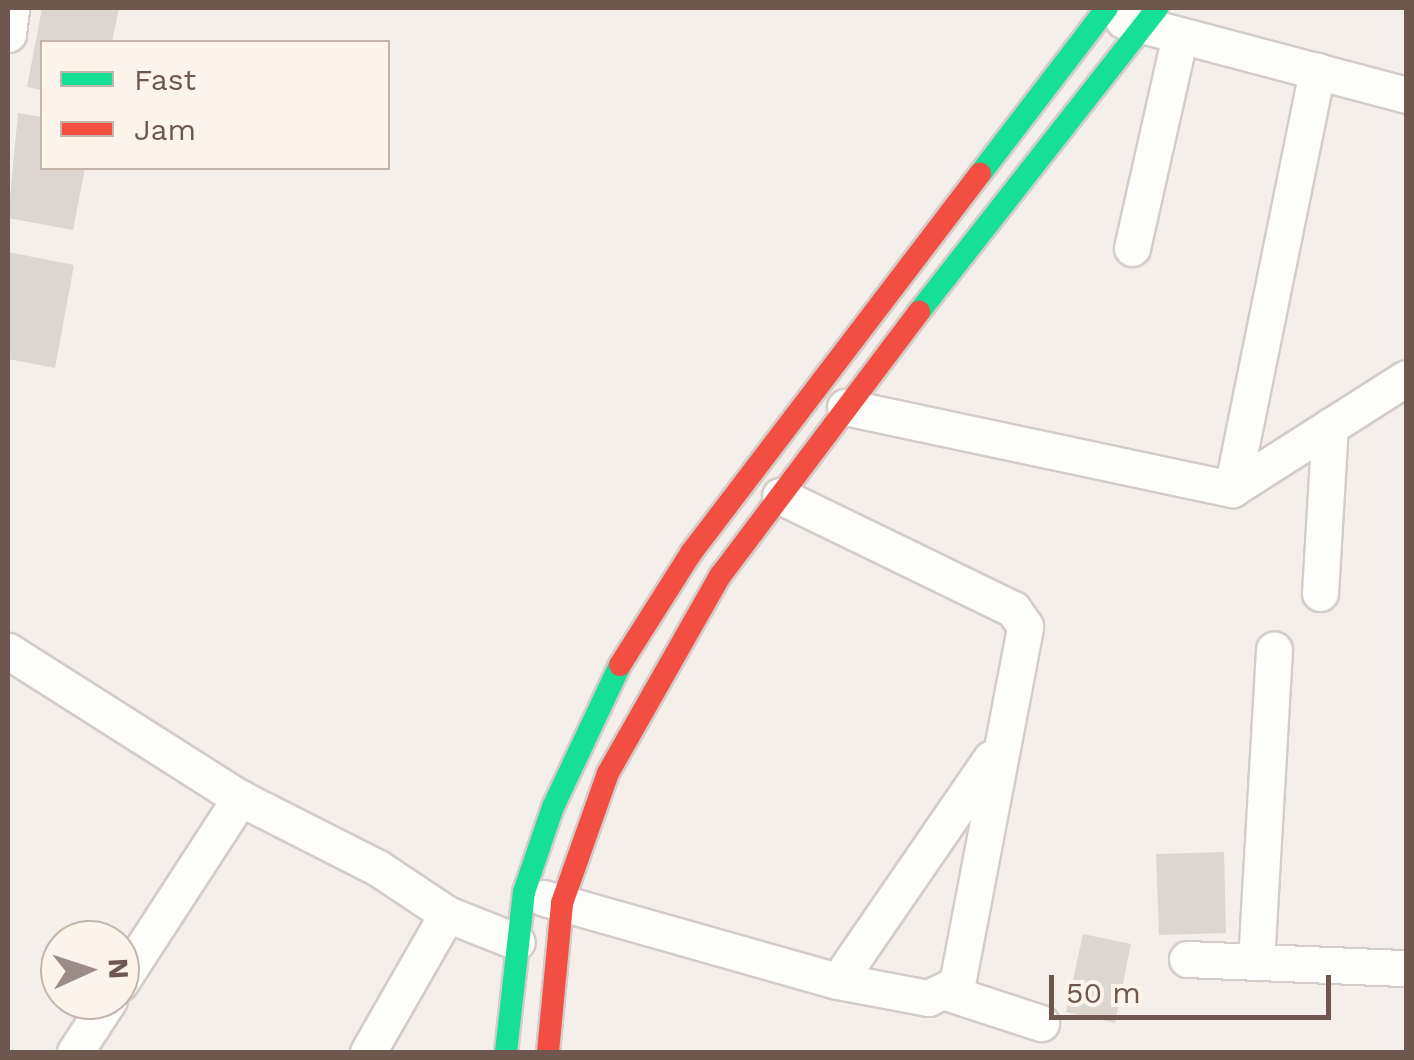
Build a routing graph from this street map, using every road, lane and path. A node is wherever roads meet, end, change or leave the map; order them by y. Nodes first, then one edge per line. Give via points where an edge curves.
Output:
1 (11, 8) edge
2 (1105, 11) edge
3 (1161, 23) edge
4 (8, 34) edge
5 (1317, 71) junction
6 (1406, 96) edge
7 (1132, 248) dead end
8 (1406, 378) edge
9 (844, 407) junction
10 (1330, 426) junction
11 (1232, 489) junction
12 (780, 496) junction
13 (1320, 592) dead end
14 (1274, 650) dead end
15 (11, 663) edge
16 (997, 749) junction
17 (240, 798) junction
18 (524, 892) junction
19 (562, 903) junction
20 (446, 914) junction
21 (517, 942) junction
22 (140, 951) edge
23 (1186, 959) dead end
24 (1256, 962) junction
25 (1406, 968) edge
26 (838, 982) junction
27 (949, 993) junction
28 (96, 1020) edge
29 (1041, 1023) dead end
30 (75, 1052) edge
31 (368, 1052) edge
32 (506, 1052) edge
33 (548, 1052) edge

1 - 4 street
2 - 3 street
2 - 18 street via 691,553 583,736
3 - 5 street
3 - 7 street
3 - 9 street
5 - 6 street
5 - 11 street
8 - 10 street
9 - 11 street
9 - 12 street
10 - 11 street
10 - 13 street
12 - 16 street via 1021,616 1027,638
12 - 19 street via 720,576 622,744
14 - 24 street
15 - 17 street
16 - 26 street
16 - 27 street via 957,984
17 - 20 street via 378,868
17 - 22 street
18 - 19 street
18 - 21 street
19 - 26 street
19 - 33 street
20 - 21 street
20 - 31 street
21 - 32 street
23 - 24 street
24 - 25 street
26 - 27 street via 928,998
27 - 29 street
28 - 30 street

